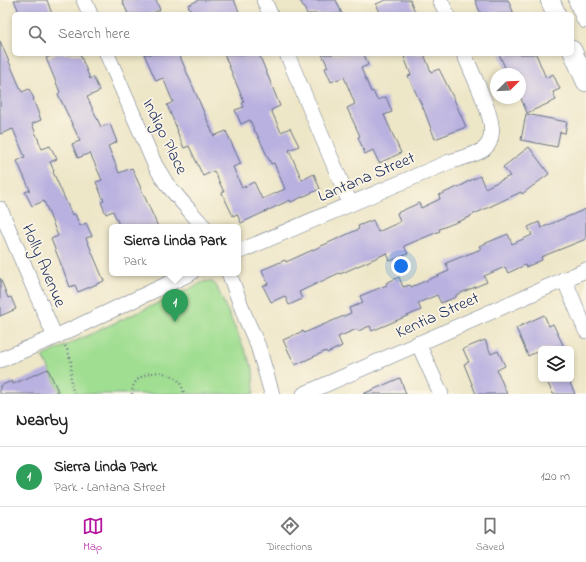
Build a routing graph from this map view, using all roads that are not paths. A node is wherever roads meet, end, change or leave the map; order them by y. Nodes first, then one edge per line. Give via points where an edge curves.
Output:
1 (84, 0) edge
2 (264, 0) edge
3 (440, 0) edge
4 (550, 0) edge
5 (578, 0) edge
6 (89, 12) edge
7 (269, 12) edge
8 (445, 12) edge
9 (555, 12) edge
10 (586, 18) edge
11 (574, 55) edge
12 (108, 56) edge
13 (288, 56) edge
14 (465, 56) edge
15 (586, 82) edge
16 (350, 203) junction
17 (0, 209) edge
18 (201, 224) edge
19 (241, 251) edge
20 (586, 270) edge
21 (185, 276) edge
22 (230, 276) edge
23 (564, 279) junction
24 (586, 331) edge
25 (59, 340) junction
26 (418, 343) junction
27 (0, 360) edge
28 (272, 394) edge
29 (304, 394) edge
30 (441, 394) edge

1 - 6 street
2 - 7 street
3 - 8 street
4 - 9 main road
5 - 10 main road
11 - 15 main road
12 - 18 street, Indigo Place via 155,165 166,183
13 - 16 street
14 - 16 street, Lantana Street via 491,123 490,140 484,150
16 - 19 street, Lantana Street
17 - 25 street, Holly Avenue
20 - 23 street, Kentia Street
21 - 25 street
22 - 28 street via 258,346
23 - 24 street
23 - 26 street, Kentia Street
25 - 27 street
26 - 29 street, Kentia Street
26 - 30 street

